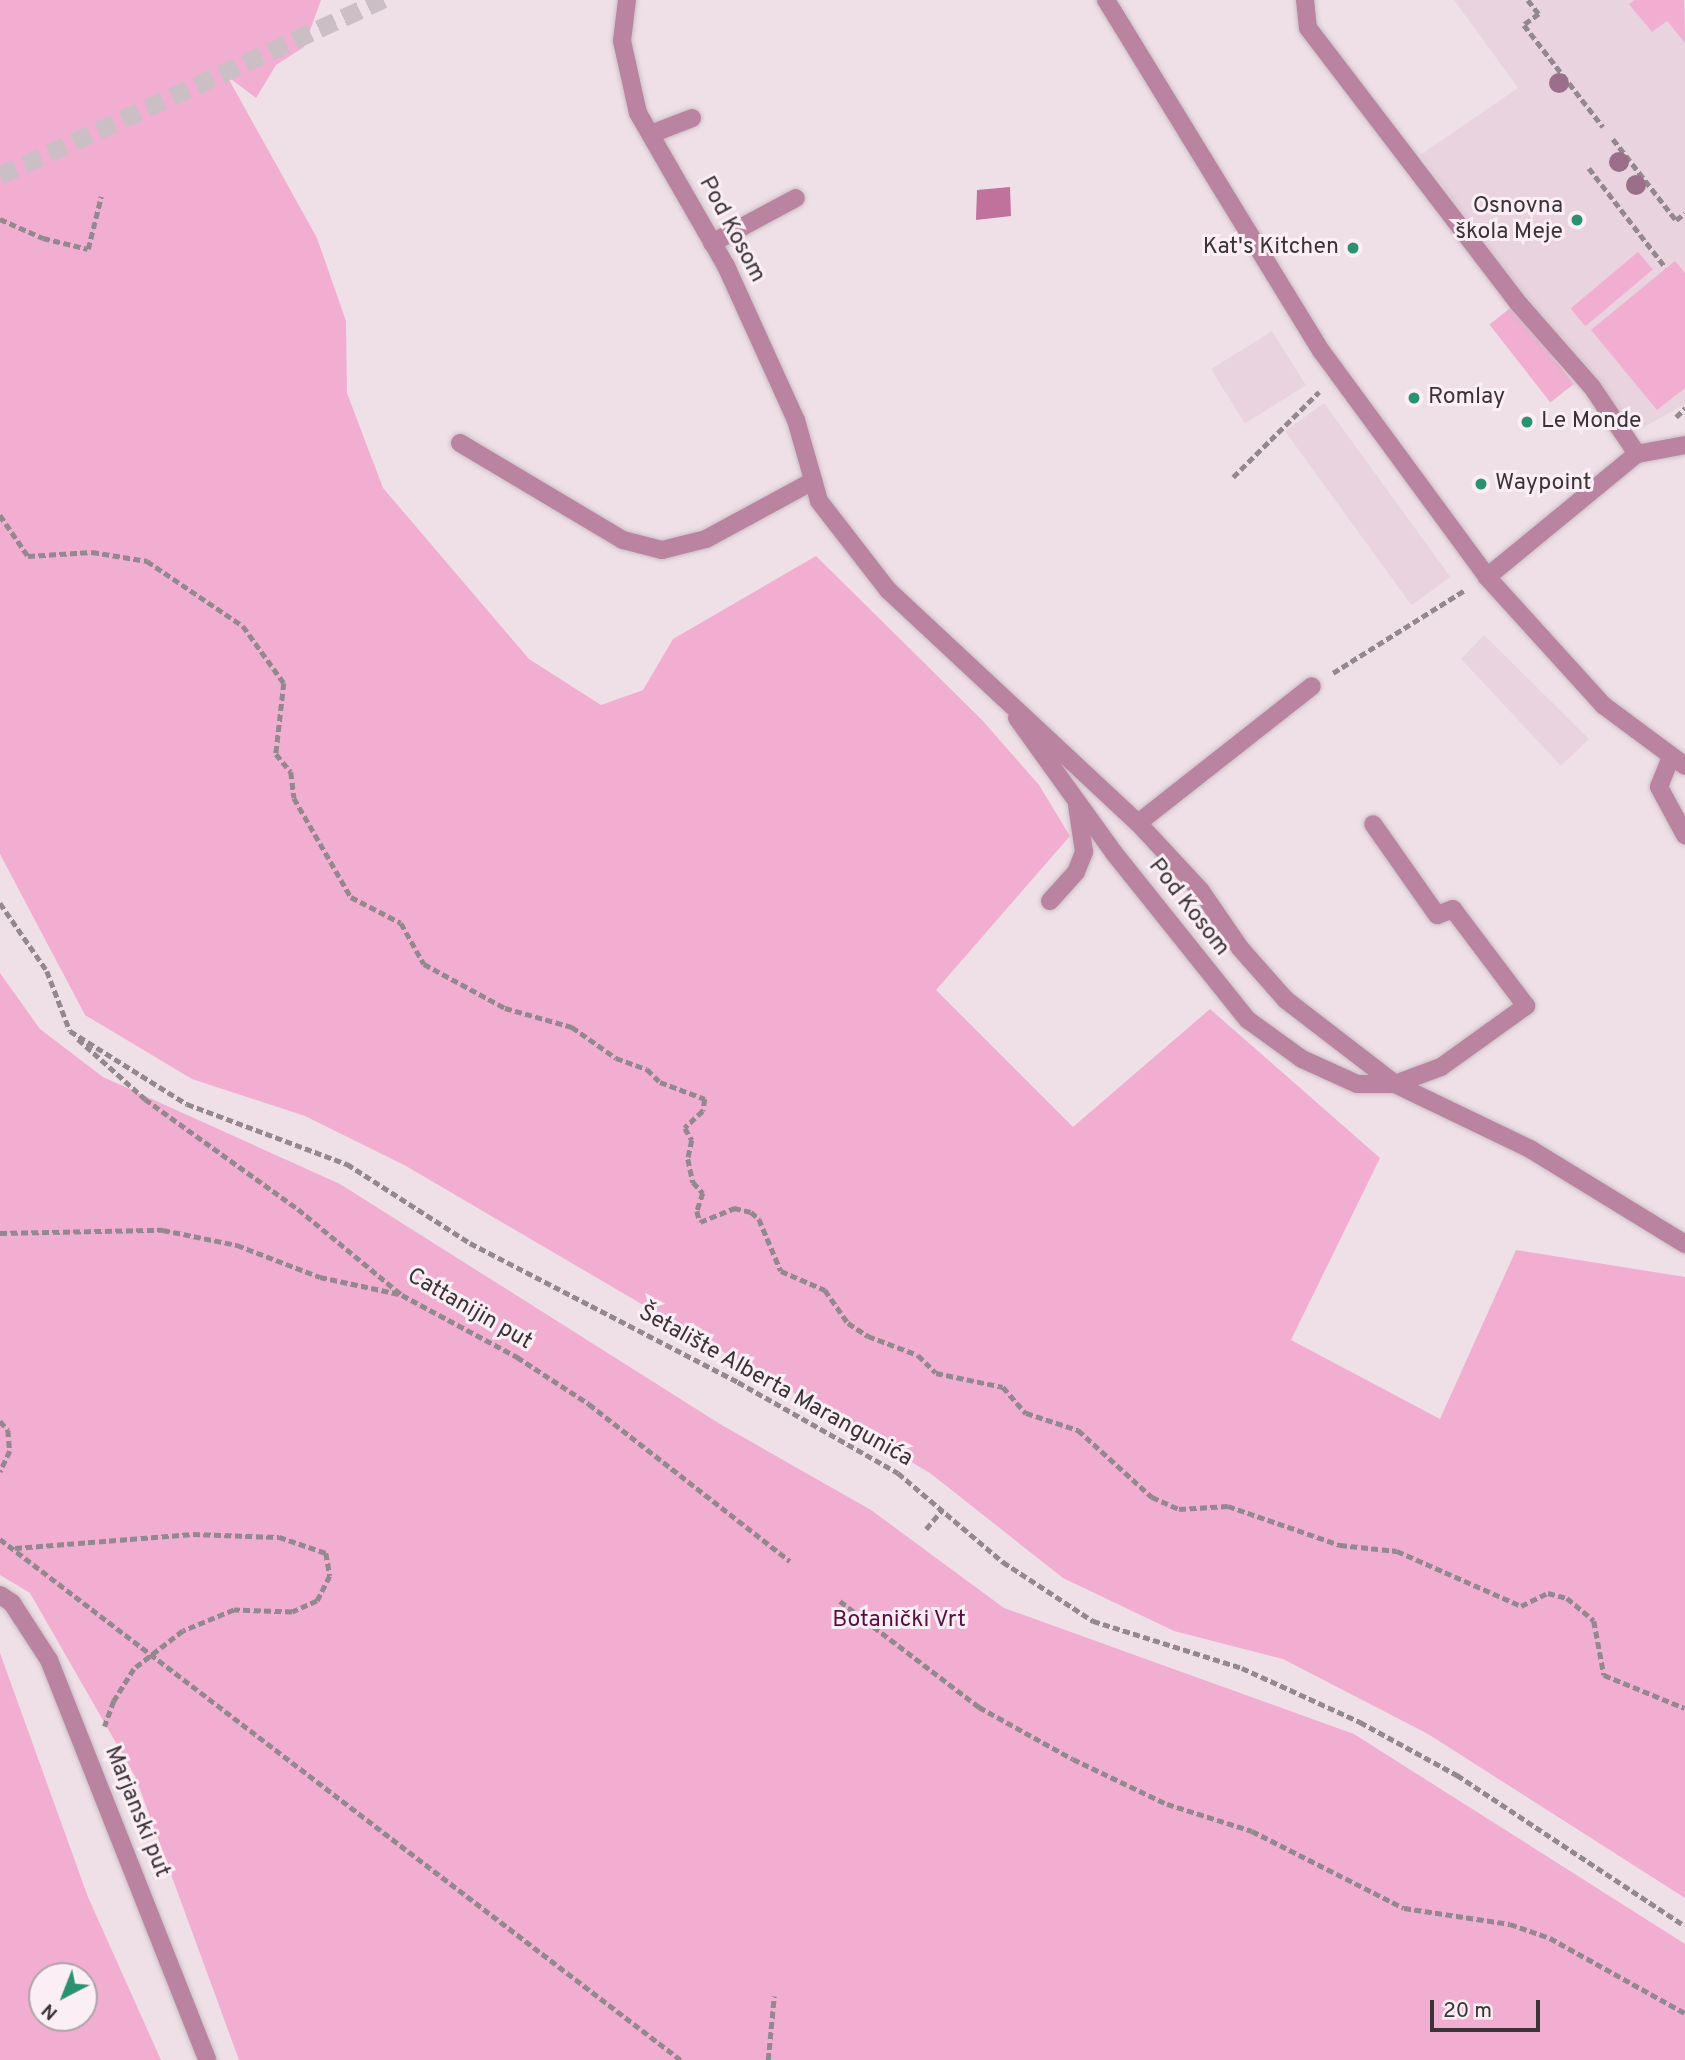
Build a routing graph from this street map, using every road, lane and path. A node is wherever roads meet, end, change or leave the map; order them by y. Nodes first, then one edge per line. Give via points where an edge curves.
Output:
1 (627, 0) edge
2 (1107, 0) edge
3 (1305, 0) edge
4 (1528, 0) edge
5 (692, 118) dead end
6 (1603, 127) dead end
7 (651, 134) junction
8 (1613, 139) dead end
9 (1589, 168) dead end
10 (101, 197) dead end
11 (796, 198) dead end
12 (1685, 213) edge
13 (0, 219) edge
14 (712, 243) junction
15 (1666, 268) dead end
16 (1339, 377) junction
17 (460, 443) dead end
18 (1685, 445) edge
19 (1637, 454) junction
20 (1233, 477) dead end
21 (813, 481) junction
22 (0, 515) edge
23 (1487, 577) junction
24 (1312, 686) joint
25 (997, 689) junction
26 (1678, 761) edge
27 (1077, 802) junction
28 (1138, 823) junction
29 (1373, 824) dead end
30 (1685, 835) edge
31 (1050, 901) dead end
32 (0, 904) edge
33 (70, 1031) junction
34 (1395, 1084) junction
35 (0, 1233) edge
36 (1685, 1244) edge
37 (402, 1295) junction
38 (0, 1421) edge
39 (0, 1472) edge
40 (942, 1510) junction
41 (926, 1530) dead end
42 (0, 1539) edge
43 (15, 1548) junction
44 (790, 1561) dead end
45 (0, 1595) edge
46 (840, 1601) dead end
47 (153, 1654) junction
48 (1685, 1708) edge
49 (91, 1767) junction
50 (1685, 1926) edge
51 (774, 1996) dead end
52 (1685, 2013) edge
53 (206, 2060) edge
54 (681, 2060) edge
55 (768, 2060) edge

1 - 7 street, Pod Kosom via 622,41 638,113
2 - 16 street
3 - 19 street via 1308,29 1520,304 1592,387
4 - 6 path via 1539,14 1524,25
5 - 7 street
7 - 14 street, Pod Kosom
8 - 12 path via 1676,219
9 - 15 path
10 - 13 path via 88,249 43,238
11 - 14 street
14 - 21 street, Pod Kosom via 796,420
16 - 20 path via 1302,404
16 - 23 street
17 - 21 street via 623,540 662,550 706,540
18 - 19 street
19 - 23 street
21 - 25 street, Pod Kosom via 819,501 888,590
22 - 48 path via 27,555 93,552 147,561 243,626 284,683 276,754 291,772 295,798 351,897 401,923 424,964 505,1008 572,1027 616,1058 647,1069 660,1082 705,1099 703,1111 685,1128 692,1140 688,1160 693,1182 703,1193 697,1211 700,1222 734,1208 751,1212 759,1219 781,1271 825,1290 848,1323 867,1336 918,1355 936,1373 1003,1387 1026,1413 1079,1430 1152,1497 1179,1508 1228,1506 1340,1545 1397,1551 1521,1606 1548,1593 1567,1598 1594,1621 1604,1675
23 - 24 path
23 - 26 street via 1603,705
24 - 28 street
25 - 27 street, Pod Kosom
25 - 28 street, Pod Kosom
26 - 30 street via 1658,787
27 - 31 street via 1084,852 1076,872
27 - 34 street, Pod Kosom via 1248,1020 1303,1059 1357,1084
28 - 34 street, Pod Kosom via 1201,891 1240,948 1286,1000
29 - 34 street via 1437,915 1453,909 1525,1006 1441,1067
32 - 33 path via 47,971
33 - 37 path, Cattanijin put via 145,1099 298,1209
33 - 40 path, Šetalište Alberta Marangunića via 187,1104 346,1164 470,1243 738,1382 898,1473
34 - 36 street, Pod Kosom via 1530,1149
35 - 37 path via 163,1230 237,1245 320,1277
37 - 44 path, Cattanijin put via 516,1357 589,1404
38 - 39 path via 8,1430 10,1451
40 - 41 path
40 - 50 path, Šetalište Alberta Marangunića via 1003,1562 1093,1621 1242,1668 1360,1722 1457,1775
42 - 43 path
43 - 47 path
43 - 47 path via 193,1534 279,1537 326,1553 330,1576 317,1601 292,1612 234,1610 183,1632
45 - 49 street, Marjanski put via 12,1603 49,1660
46 - 52 path via 979,1707 1023,1734 1167,1804 1252,1831 1404,1908 1510,1924 1549,1938
47 - 49 path via 134,1669 114,1701
47 - 54 path
49 - 53 street, Marjanski put
51 - 55 path

